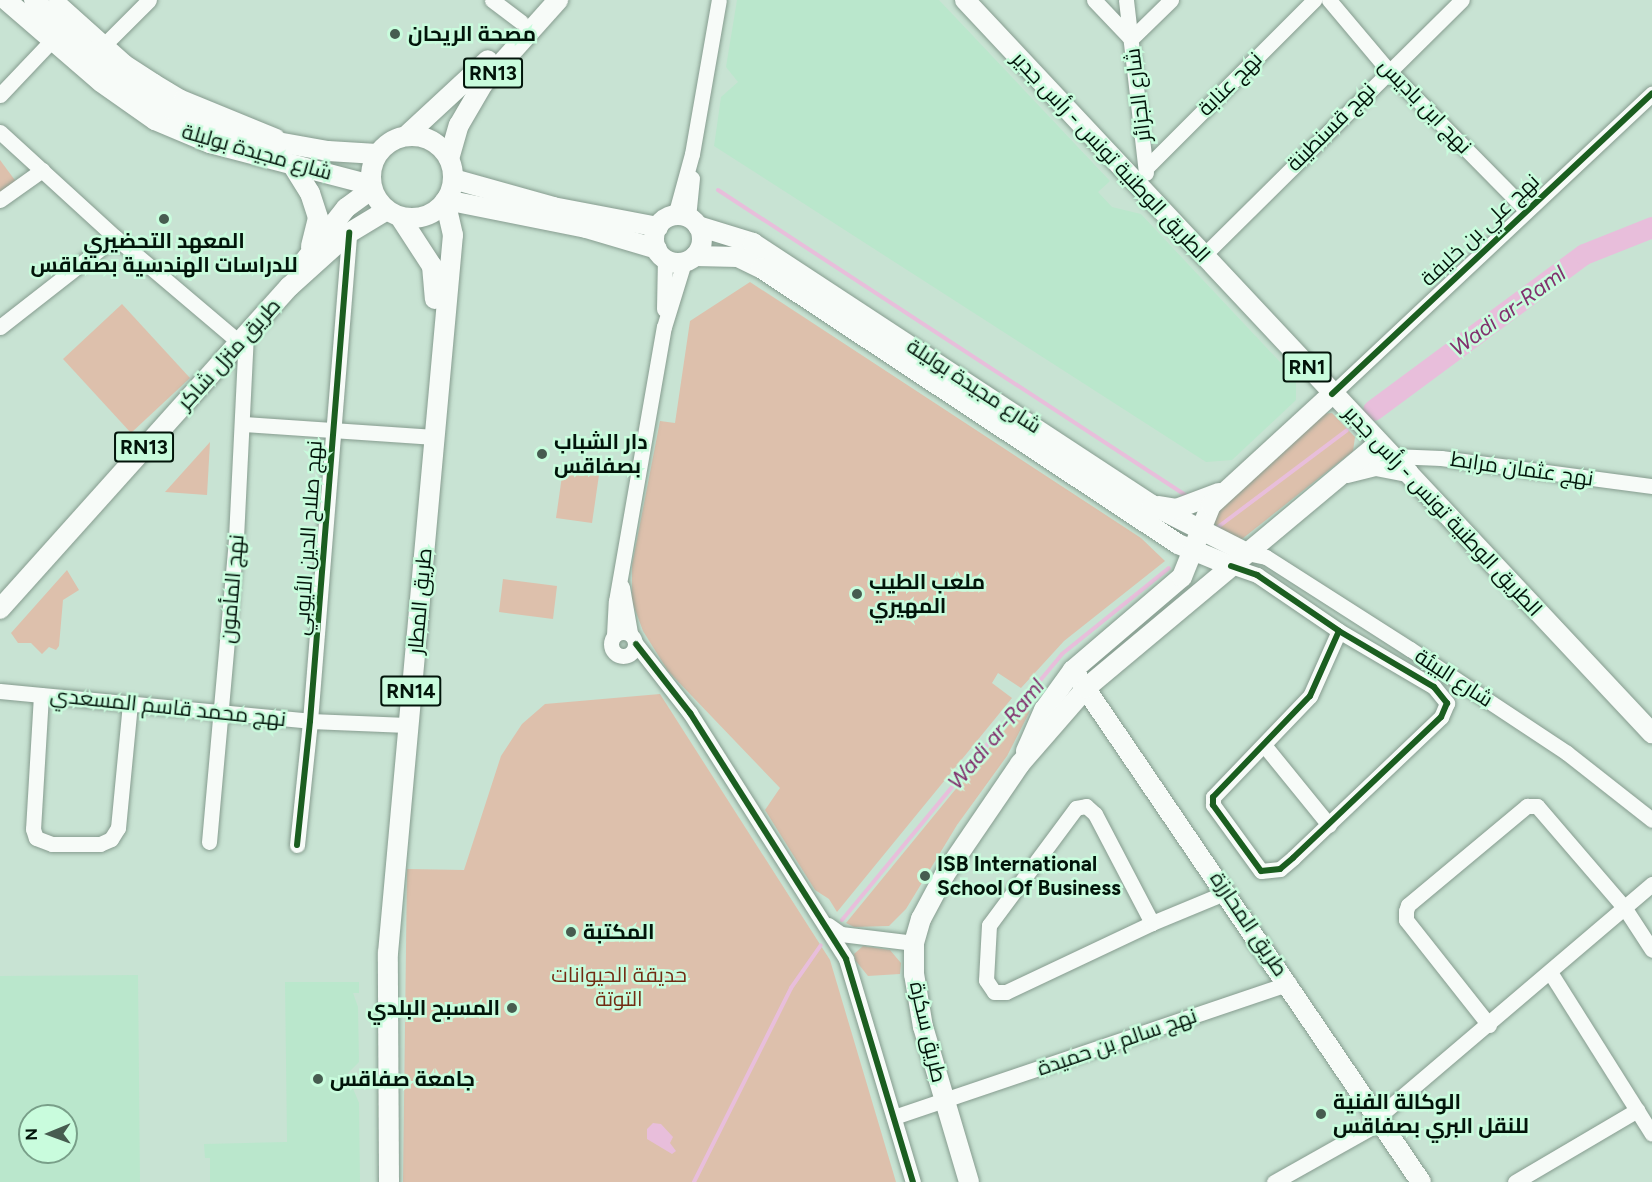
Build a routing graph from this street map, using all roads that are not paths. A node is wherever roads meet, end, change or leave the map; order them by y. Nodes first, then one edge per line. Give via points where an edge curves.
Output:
1 (6, 0) edge
2 (34, 0) edge
3 (56, 0) edge
4 (149, 0) edge
5 (492, 0) edge
6 (542, 0) edge
7 (558, 0) edge
8 (719, 0) edge
9 (965, 0) edge
10 (1094, 0) edge
11 (1126, 0) edge
12 (1171, 0) edge
13 (1314, 0) edge
14 (1329, 0) edge
15 (1462, 0) edge
16 (520, 22) junction
17 (54, 38) junction
18 (1131, 39) junction
19 (99, 50) junction
20 (1388, 70) junction
21 (1652, 93) edge
22 (0, 95) edge
23 (0, 132) edge
24 (407, 135) junction
25 (377, 154) junction
26 (449, 159) junction
27 (293, 166) junction
28 (1146, 168) junction
29 (42, 170) junction
30 (453, 179) junction
31 (371, 187) junction
32 (1145, 191) junction
33 (0, 200) edge
34 (446, 200) junction
35 (1525, 209) junction
36 (393, 213) junction
37 (687, 220) junction
38 (658, 227) junction
39 (349, 233) junction
40 (115, 237) junction
41 (308, 256) junction
42 (675, 256) junction
43 (1203, 256) junction
44 (289, 287) junction
45 (0, 327) edge
46 (243, 339) junction
47 (1332, 393) junction
48 (244, 424) junction
49 (332, 432) junction
50 (429, 436) junction
51 (1386, 449) junction
52 (1408, 472) junction
53 (1344, 474) junction
54 (1652, 486) edge
55 (1222, 492) junction
56 (1152, 505) junction
57 (1199, 529) junction
58 (1199, 552) junction
59 (1247, 553) junction
60 (1231, 566) junction
61 (620, 578) junction
62 (1180, 608) junction
63 (0, 609) edge
64 (1339, 631) junction
65 (614, 635) junction
66 (633, 638) junction
67 (623, 657) junction
68 (1073, 670) junction
69 (669, 685) junction
70 (1086, 688) junction
71 (0, 691) edge
72 (41, 695) junction
73 (130, 704) junction
74 (221, 712) junction
75 (310, 721) junction
76 (402, 724) junction
77 (1650, 726) edge
78 (1264, 745) junction
79 (1020, 764) junction
80 (1652, 820) edge
81 (1329, 825) junction
82 (209, 842) dead end
83 (297, 845) dead end
84 (1652, 884) edge
85 (1227, 892) junction
86 (1624, 907) junction
87 (1152, 922) junction
88 (825, 923) junction
89 (861, 936) junction
90 (914, 943) junction
91 (1652, 950) edge
92 (846, 959) junction
93 (1550, 972) junction
94 (1288, 983) junction
95 (1489, 1026) junction
96 (945, 1102) junction
97 (1637, 1110) junction
98 (894, 1117) junction
99 (1380, 1120) junction
100 (1652, 1134) edge
101 (377, 1182) edge
102 (390, 1182) edge
103 (913, 1182) edge
104 (969, 1182) edge
105 (1274, 1182) edge
106 (1421, 1182) edge
107 (1515, 1182) edge

1 - 17 main road, شارع مجيدة بوليلة
2 - 19 main road, شارع مجيدة بوليلة
3 - 19 street, شارع مجيدة بوليلة
4 - 19 street
5 - 16 street
6 - 16 main road, RN13
7 - 26 main road, RN13 via 483,84 459,125
8 - 37 street via 692,154
9 - 32 main road, الطريق الوطنية تونس - رأس جدير / RN1
10 - 18 street
11 - 18 street, شارع الجزائر
12 - 18 street
13 - 28 street, نهج عنابة
14 - 20 street, نهج ابن باديس
15 - 20 street, نهج قسنطينة
16 - 24 main road, RN13 via 461,88
17 - 22 street
17 - 27 main road, شارع مجيدة بوليلة via 100,82 155,120 210,143
18 - 28 street, شارع الجزائر
19 - 25 main road, شارع مجيدة بوليلة via 172,109 255,138
20 - 35 street, نهج ابن باديس
20 - 43 street, نهج قسنطينة
21 - 35 street, نهج علي بن خليفة
23 - 29 street
24 - 25 main road via 390,141
24 - 26 main road via 432,140
25 - 31 main road
26 - 30 main road
27 - 31 main road, شارع مجيدة بوليلة
27 - 41 main road via 310,193 318,218
28 - 32 street, شارع الجزائر
29 - 33 street
29 - 40 street
30 - 34 main road
30 - 38 main road via 553,207
31 - 36 main road
31 - 41 main road, طريق منزل شاكر / RN13 via 346,208
32 - 43 main road, الطريق الوطنية تونس - رأس جدير / RN1
34 - 36 main road via 425,216
34 - 42 main road, شارع مجيدة بوليلة via 586,228
34 - 50 main road, طريق المطار / RN14 via 453,235
35 - 47 street, نهج علي بن خليفة
36 - 39 main road, طريق منزل شاكر / RN13
36 - 50 main road, طريق المطار / RN14 via 420,243 437,283
37 - 38 main road
37 - 42 main road via 702,238
37 - 56 main road, شارع مجيدة بوليلة via 761,248
38 - 42 main road
39 - 44 main road, طريق منزل شاكر / RN13
39 - 49 street, نهج صلاح الدين الأيوبي
40 - 45 street
40 - 46 street
41 - 44 main road, طريق منزل شاكر / RN13
42 - 58 main road, شارع مجيدة بوليلة via 738,257 761,268
42 - 61 street
43 - 47 main road, الطريق الوطنية تونس - رأس جدير / RN1
44 - 46 main road, طريق منزل شاكر / RN13
46 - 48 street, نهج المأمون
46 - 63 main road, طريق منزل شاكر / RN13
47 - 51 main road, الطريق الوطنية تونس - رأس جدير / RN1
47 - 55 main road
48 - 49 street
48 - 74 street, نهج المأمون
49 - 50 street
49 - 75 street, نهج صلاح الدين الأيوبي
50 - 76 main road, طريق المطار / RN14
51 - 52 main road, الطريق الوطنية تونس - رأس جدير / RN1
51 - 53 main road
51 - 54 street, نهج عثمان مرابط
52 - 53 main road via 1376,466
52 - 77 main road, الطريق الوطنية تونس - رأس جدير / RN1
53 - 59 main road
55 - 56 main road via 1176,509
55 - 57 main road via 1206,511
56 - 57 main road, شارع مجيدة بوليلة
57 - 58 main road
57 - 59 main road, شارع مجيدة بوليلة
58 - 60 main road, شارع مجيدة بوليلة
58 - 62 main road via 1199,582
58 - 68 main road via 1175,584
59 - 60 main road
59 - 80 street, شارع البيئة via 1266,557 1420,655 1567,753
60 - 62 main road
60 - 64 street via 1257,575
61 - 65 street
61 - 66 street
62 - 70 main road
64 - 78 street via 1310,696
64 - 81 street via 1434,687 1447,705 1441,717
65 - 66 street
65 - 67 street via 613,651
66 - 67 street via 631,654
66 - 69 street
67 - 69 street
68 - 70 main road, طريق المحارزة
68 - 79 main road via 1044,710
69 - 88 street
70 - 79 main road
70 - 85 main road, طريق المحارزة
71 - 72 street, نهج محمد قاسم المسعدي
72 - 73 street, نهج محمد قاسم المسعدي
72 - 73 street via 33,829 36,837 52,844 100,844 111,839 118,828
73 - 74 street, نهج محمد قاسم المسعدي
74 - 75 street, نهج محمد قاسم المسعدي
74 - 82 street, نهج المأمون
75 - 76 street, نهج محمد قاسم المسعدي
75 - 83 street, نهج صلاح الدين الأيوبي
76 - 101 main road, طريق المطار / RN14 via 377,951
76 - 102 main road, طريق المطار / RN14 via 388,953
78 - 81 street
78 - 81 street via 1219,787 1213,802 1257,869 1266,873 1280,869
79 - 90 main road, طريق سكرة via 945,874 921,919
84 - 86 street
85 - 87 street
85 - 94 main road, طريق المحارزة
86 - 91 street
86 - 93 street
86 - 95 street via 1537,806 1522,808 1408,905 1407,920
87 - 87 street via 1095,814 1086,806 1076,808 989,925 986,980 994,992 1006,992
88 - 89 street via 841,934
88 - 92 street
89 - 90 street
89 - 92 street via 849,946
90 - 96 main road, طريق سكرة via 918,1003
92 - 98 street
93 - 95 street
93 - 97 street
94 - 96 street, نهج سالم بن حميدة
94 - 99 main road, طريق المحارزة
95 - 99 street
96 - 98 street, نهج سالم بن حميدة
96 - 104 main road, طريق سكرة
97 - 100 street
97 - 107 street
98 - 103 street
99 - 105 street
99 - 106 main road, طريق المحارزة

